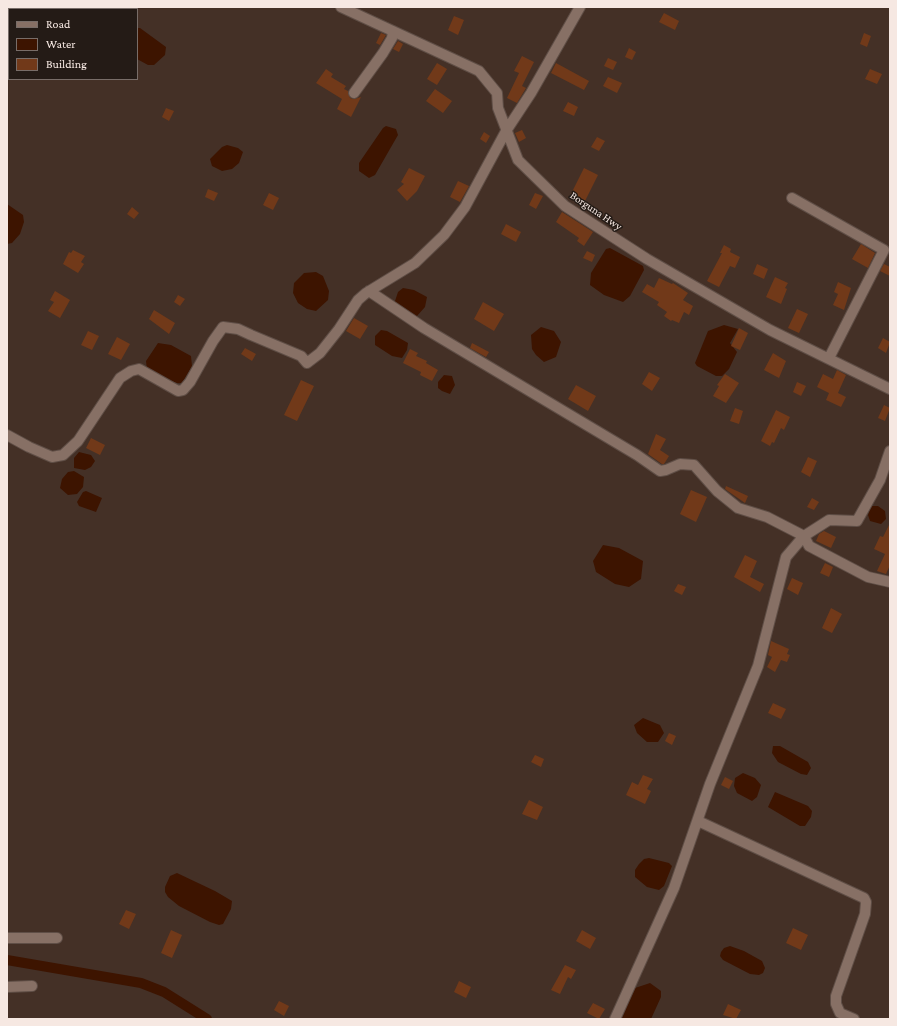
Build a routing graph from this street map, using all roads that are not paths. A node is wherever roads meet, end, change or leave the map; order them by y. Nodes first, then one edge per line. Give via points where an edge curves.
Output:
1 (341, 7) edge
2 (580, 7) edge
3 (393, 31) junction
4 (354, 93) dead end
5 (506, 131) junction
6 (792, 198) dead end
7 (369, 291) junction
8 (829, 358) junction
9 (890, 389) edge
10 (7, 435) edge
11 (890, 451) edge
12 (804, 536) junction
13 (890, 582) edge
14 (698, 821) junction
15 (7, 938) edge
16 (57, 938) dead end
17 (32, 986) dead end
18 (7, 987) edge
19 (615, 1019) edge
20 (854, 1019) edge

1 - 3 street, Borguna Hwy
2 - 5 street
3 - 4 street via 383,53
3 - 5 street, Borguna Hwy via 479,71 497,93 498,108
5 - 7 street via 465,207 444,235 414,263
5 - 8 street, Borguna Hwy via 518,160 565,206 647,259 763,326
6 - 8 street via 884,250
7 - 10 street via 358,300 320,353 307,363 301,356 251,334 223,327 183,390 178,391 139,369 131,370 120,378 78,442 63,455 52,457 29,448
7 - 12 street via 424,328 633,452 660,471 680,464 694,465 717,491 738,508 767,516
8 - 9 street, Borguna Hwy
11 - 12 street via 880,480 857,521 829,520
12 - 13 street via 809,546 868,577
12 - 14 street via 786,557 758,666 710,784
14 - 19 street via 674,888
14 - 20 street via 864,898 865,914 836,996 840,1013
15 - 16 street
17 - 18 street

